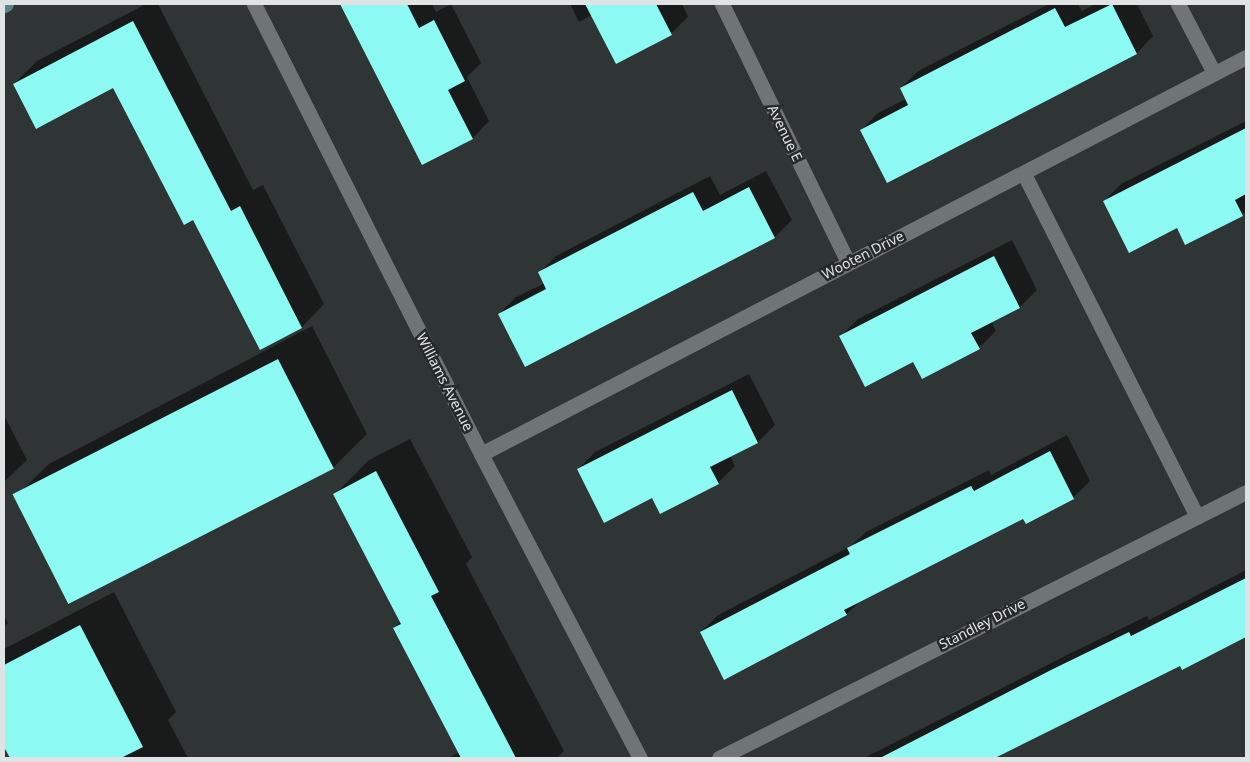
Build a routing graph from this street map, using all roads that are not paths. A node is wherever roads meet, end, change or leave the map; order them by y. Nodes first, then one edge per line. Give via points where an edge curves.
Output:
1 (254, 4) edge
2 (722, 4) edge
3 (1178, 4) edge
4 (1246, 57) edge
5 (1214, 74) junction
6 (1024, 174) junction
7 (848, 262) junction
8 (481, 454) junction
9 (1246, 492) edge
10 (1196, 517) junction
11 (640, 758) edge
12 (719, 758) edge

1 - 8 street, Williams Avenue
2 - 7 street, Avenue E
3 - 5 street
4 - 5 street, Wooten Drive
5 - 6 street, Wooten Drive
6 - 7 street, Wooten Drive
6 - 10 street
7 - 8 street, Wooten Drive
8 - 11 street, Williams Avenue
9 - 10 street, Standley Drive
10 - 12 street, Standley Drive

